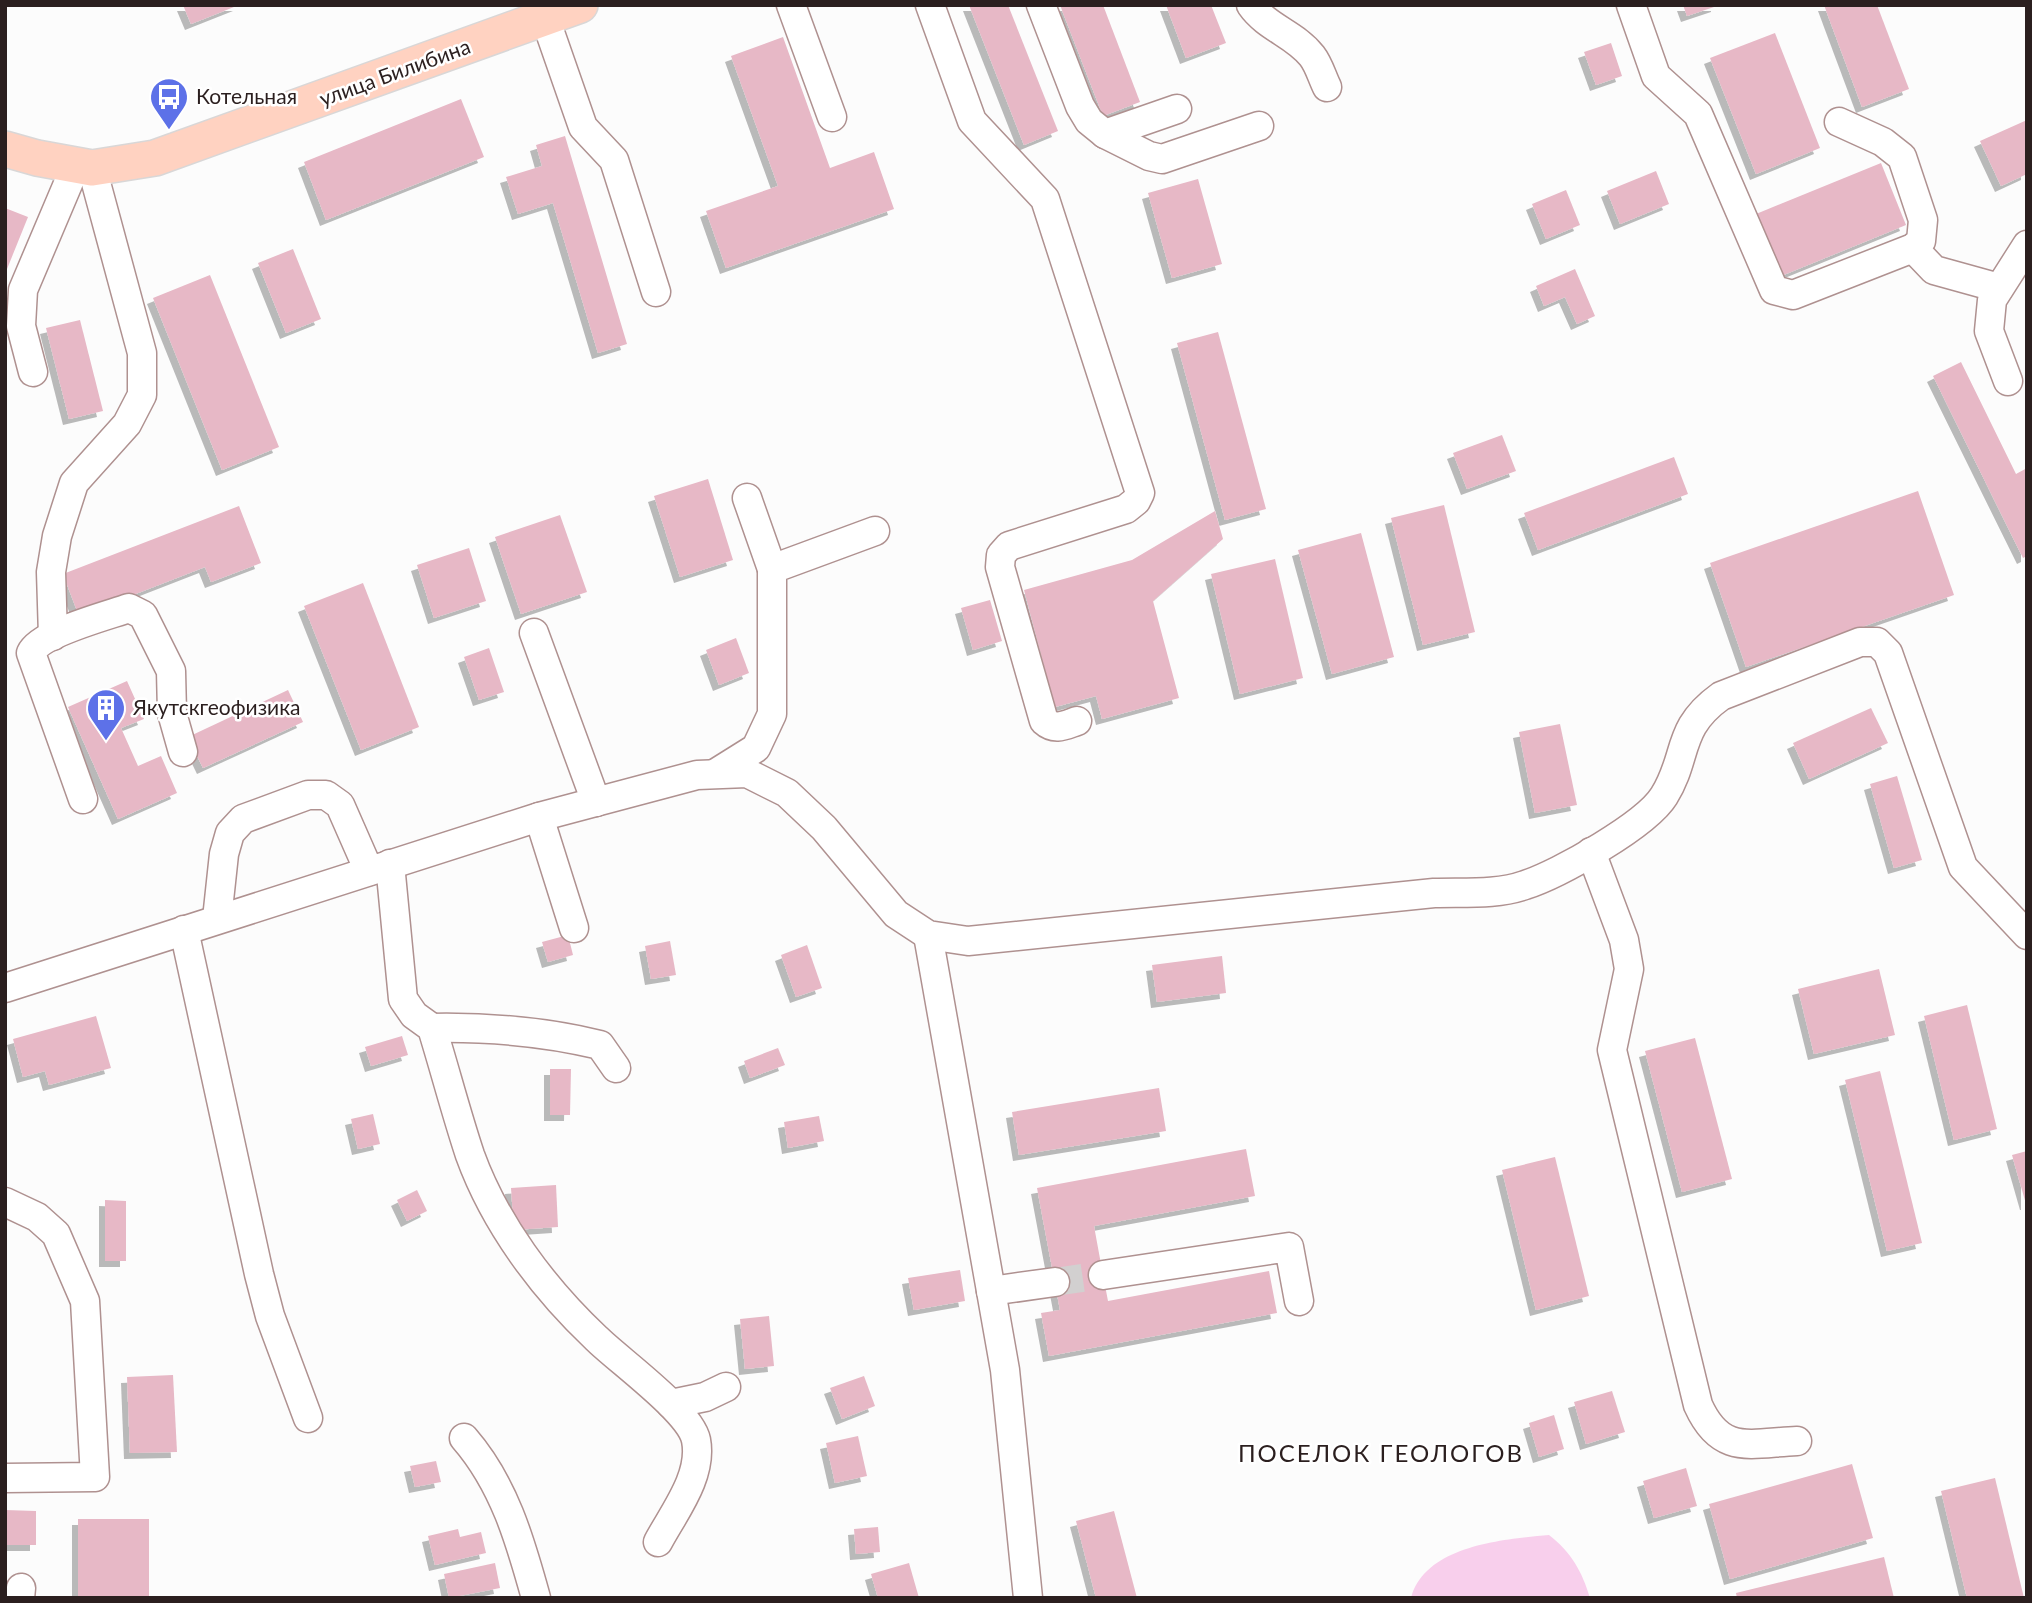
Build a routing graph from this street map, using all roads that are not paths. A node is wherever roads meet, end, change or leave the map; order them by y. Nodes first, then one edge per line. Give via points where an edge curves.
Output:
1 (580, 5) edge
2 (791, 5) edge
3 (930, 5) edge
4 (1041, 5) edge
5 (1251, 5) edge
6 (1631, 5) edge
7 (545, 18) junction
8 (1327, 87) dead end
9 (1177, 109) dead end
10 (832, 117) dead end
11 (1839, 122) dead end
12 (1259, 126) dead end
13 (1105, 134) junction
14 (5, 149) edge
15 (84, 166) junction
16 (2027, 245) edge
17 (1913, 248) junction
18 (1999, 288) junction
19 (656, 292) dead end
20 (33, 372) dead end
21 (2008, 381) dead end
22 (747, 498) dead end
23 (875, 531) dead end
24 (772, 569) junction
25 (534, 633) dead end
26 (53, 636) junction
27 (1077, 721) dead end
28 (183, 752) dead end
29 (713, 775) junction
30 (83, 799) dead end
31 (596, 802) junction
32 (539, 817) junction
33 (1591, 852) junction
34 (380, 867) junction
35 (218, 919) junction
36 (574, 928) dead end
37 (184, 930) junction
38 (928, 935) junction
39 (2027, 935) edge
40 (5, 988) edge
41 (432, 1028) junction
42 (616, 1068) dead end
43 (5, 1202) edge
44 (1103, 1275) tunnel mouth
45 (1055, 1282) tunnel mouth
46 (991, 1291) junction
47 (1299, 1301) dead end
48 (726, 1387) dead end
49 (671, 1404) junction
50 (308, 1418) dead end
51 (464, 1438) dead end
52 (1797, 1441) dead end
53 (5, 1478) edge
54 (658, 1542) dead end
55 (536, 1598) edge
56 (1028, 1598) edge

1 - 7 main road, улица Билибина
2 - 10 street
3 - 27 street via 972,121 1045,200 1140,493 1126,509 1009,546 1001,555 1000,567 1044,722 1059,727
4 - 13 street via 1080,106
5 - 8 street via 1262,20 1313,57
6 - 17 street via 1656,76 1698,114 1774,290 1793,295
7 - 15 main road, улица Билибина via 155,158
7 - 19 street via 583,127 614,160
9 - 13 street
11 - 17 street via 1883,142 1902,157 1923,220 1921,241
12 - 13 street via 1162,159
14 - 15 main road, улица Билибина
15 - 20 street via 23,290 21,326
15 - 26 street via 142,353 142,395 127,424 74,483 51,572
16 - 18 street
17 - 18 street via 1934,270
18 - 21 street via 1992,300 1989,331
22 - 24 street
23 - 24 street
24 - 29 street via 772,714 756,748
25 - 31 street
26 - 28 street via 129,608 143,615 172,671 172,713
26 - 30 street via 34,646 31,653
29 - 31 street via 697,775
29 - 38 street via 747,773 787,793 824,828 896,914
31 - 32 street
32 - 34 street
32 - 36 street
33 - 38 street via 1525,886 1491,892 1434,893 968,941
33 - 39 street via 1641,822 1664,796 1688,732 1704,709 1734,691 1860,642 1877,642 1888,653 1963,867
33 - 52 street via 1624,940 1629,969 1612,1050 1698,1405 1718,1437 1738,1444
34 - 35 street
34 - 35 street via 340,805 326,794 308,795 243,819 230,834
34 - 41 street via 403,999 414,1015
35 - 37 street
37 - 40 street
37 - 50 street via 259,1274
38 - 46 street
41 - 42 street via 495,1027 555,1034 600,1045
41 - 49 street via 471,1157 528,1263 594,1337
43 - 53 street via 37,1217 56,1234 85,1301 95,1476
44 - 47 street via 1289,1247
45 - 46 street
46 - 56 street via 1005,1370
48 - 49 street
49 - 54 street via 696,1438 696,1471
51 - 55 street via 500,1489

